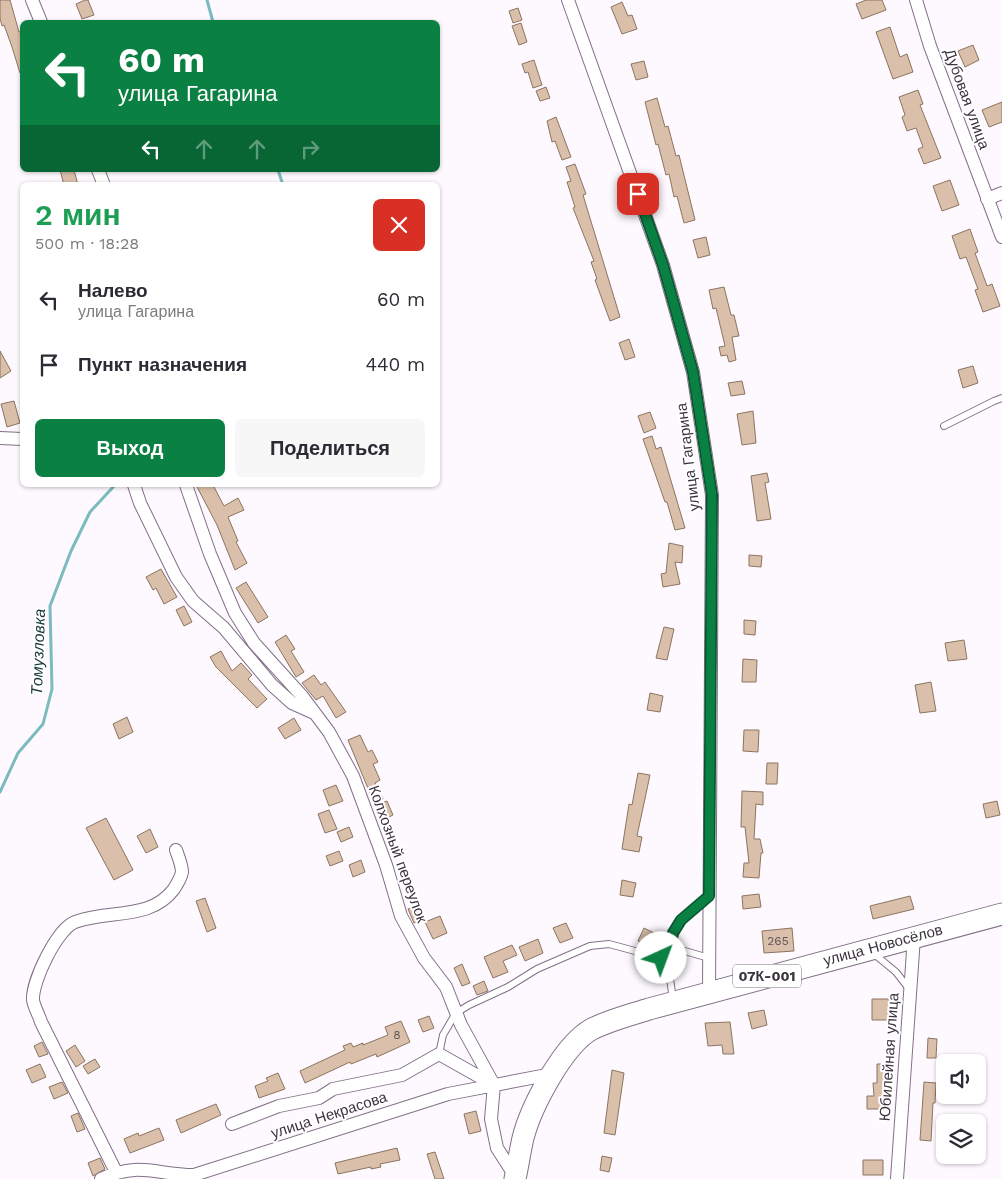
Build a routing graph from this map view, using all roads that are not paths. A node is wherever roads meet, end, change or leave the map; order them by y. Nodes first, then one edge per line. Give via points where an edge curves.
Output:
1 (32, 0) edge
2 (568, 0) edge
3 (916, 0) edge
4 (40, 20) edge
5 (1002, 193) edge
6 (987, 199) junction
7 (1002, 237) edge
8 (1002, 398) edge
9 (944, 426) dead end
10 (0, 438) edge
11 (20, 439) edge
12 (135, 487) edge
13 (187, 487) edge
14 (314, 713) junction
15 (176, 850) dead end
16 (709, 896) junction
17 (1002, 914) edge
18 (914, 937) junction
19 (670, 947) junction
20 (868, 950) junction
21 (709, 958) junction
22 (668, 964) junction
23 (910, 991) junction
24 (709, 992) junction
25 (674, 1002) junction
26 (456, 1013) junction
27 (439, 1054) junction
28 (552, 1074) junction
29 (494, 1085) junction
30 (232, 1124) dead end
31 (116, 1172) junction
32 (519, 1178) edge
33 (101, 1179) edge
34 (897, 1179) edge

1 - 4 street
2 - 16 street, улица Гагарина via 663,265 693,372 712,495
3 - 6 street, Дубовая улица
5 - 6 street
6 - 7 street, Дубовая улица
8 - 9 lane
10 - 11 street
12 - 14 street, Колхозный переулок via 176,577 194,601 224,628 272,685 292,702
13 - 14 street, Колхозный переулок via 235,613 254,643
14 - 26 street, Колхозный переулок via 330,732 353,776 401,916 424,958 446,987
15 - 31 street via 182,871 170,894 136,913 74,922 60,936 45,960 33,1000
16 - 19 lane via 681,920 673,933
16 - 21 street, улица Гагарина
17 - 18 main road, улица Новосёлов / 07К-001
18 - 20 main road, улица Новосёлов / 07К-001
18 - 23 street, Юбилейная улица
19 - 21 lane
19 - 22 lane
20 - 23 lane via 896,972
20 - 24 main road, улица Новосёлов / 07К-001
21 - 24 street, улица Гагарина
22 - 25 lane
22 - 26 lane via 661,958 610,944 590,946 537,969
23 - 34 street, Юбилейная улица
24 - 25 main road, улица Новосёлов / 07К-001
25 - 28 main road, улица Новосёлов / 07К-001 via 615,1019 590,1030 569,1050
26 - 27 lane via 443,1035
26 - 29 street, Колхозный переулок
27 - 29 street
27 - 30 street via 402,1075 333,1089 319,1098 279,1106
28 - 29 street, улица Некрасова
28 - 32 main road, 07К-001 via 524,1136
29 - 31 street, улица Некрасова via 448,1094 194,1175 143,1168
29 - 32 street via 492,1119 497,1148
31 - 33 street, улица Некрасова

